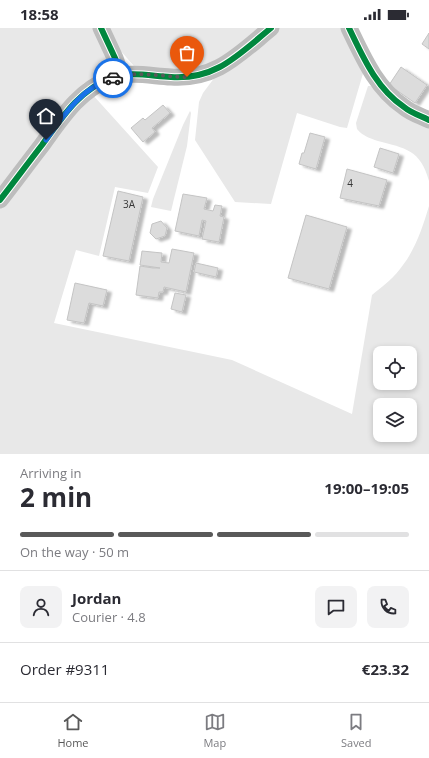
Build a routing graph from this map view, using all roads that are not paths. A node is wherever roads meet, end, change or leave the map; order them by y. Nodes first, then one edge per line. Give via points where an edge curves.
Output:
1 (101, 28) edge
2 (270, 28) edge
3 (349, 28) edge
4 (121, 75) junction
5 (429, 120) edge
6 (0, 200) edge

1 - 4 street
2 - 4 street via 235,58 206,74 187,77
3 - 5 street via 370,71 385,91 404,108
4 - 6 street via 91,88 73,104

